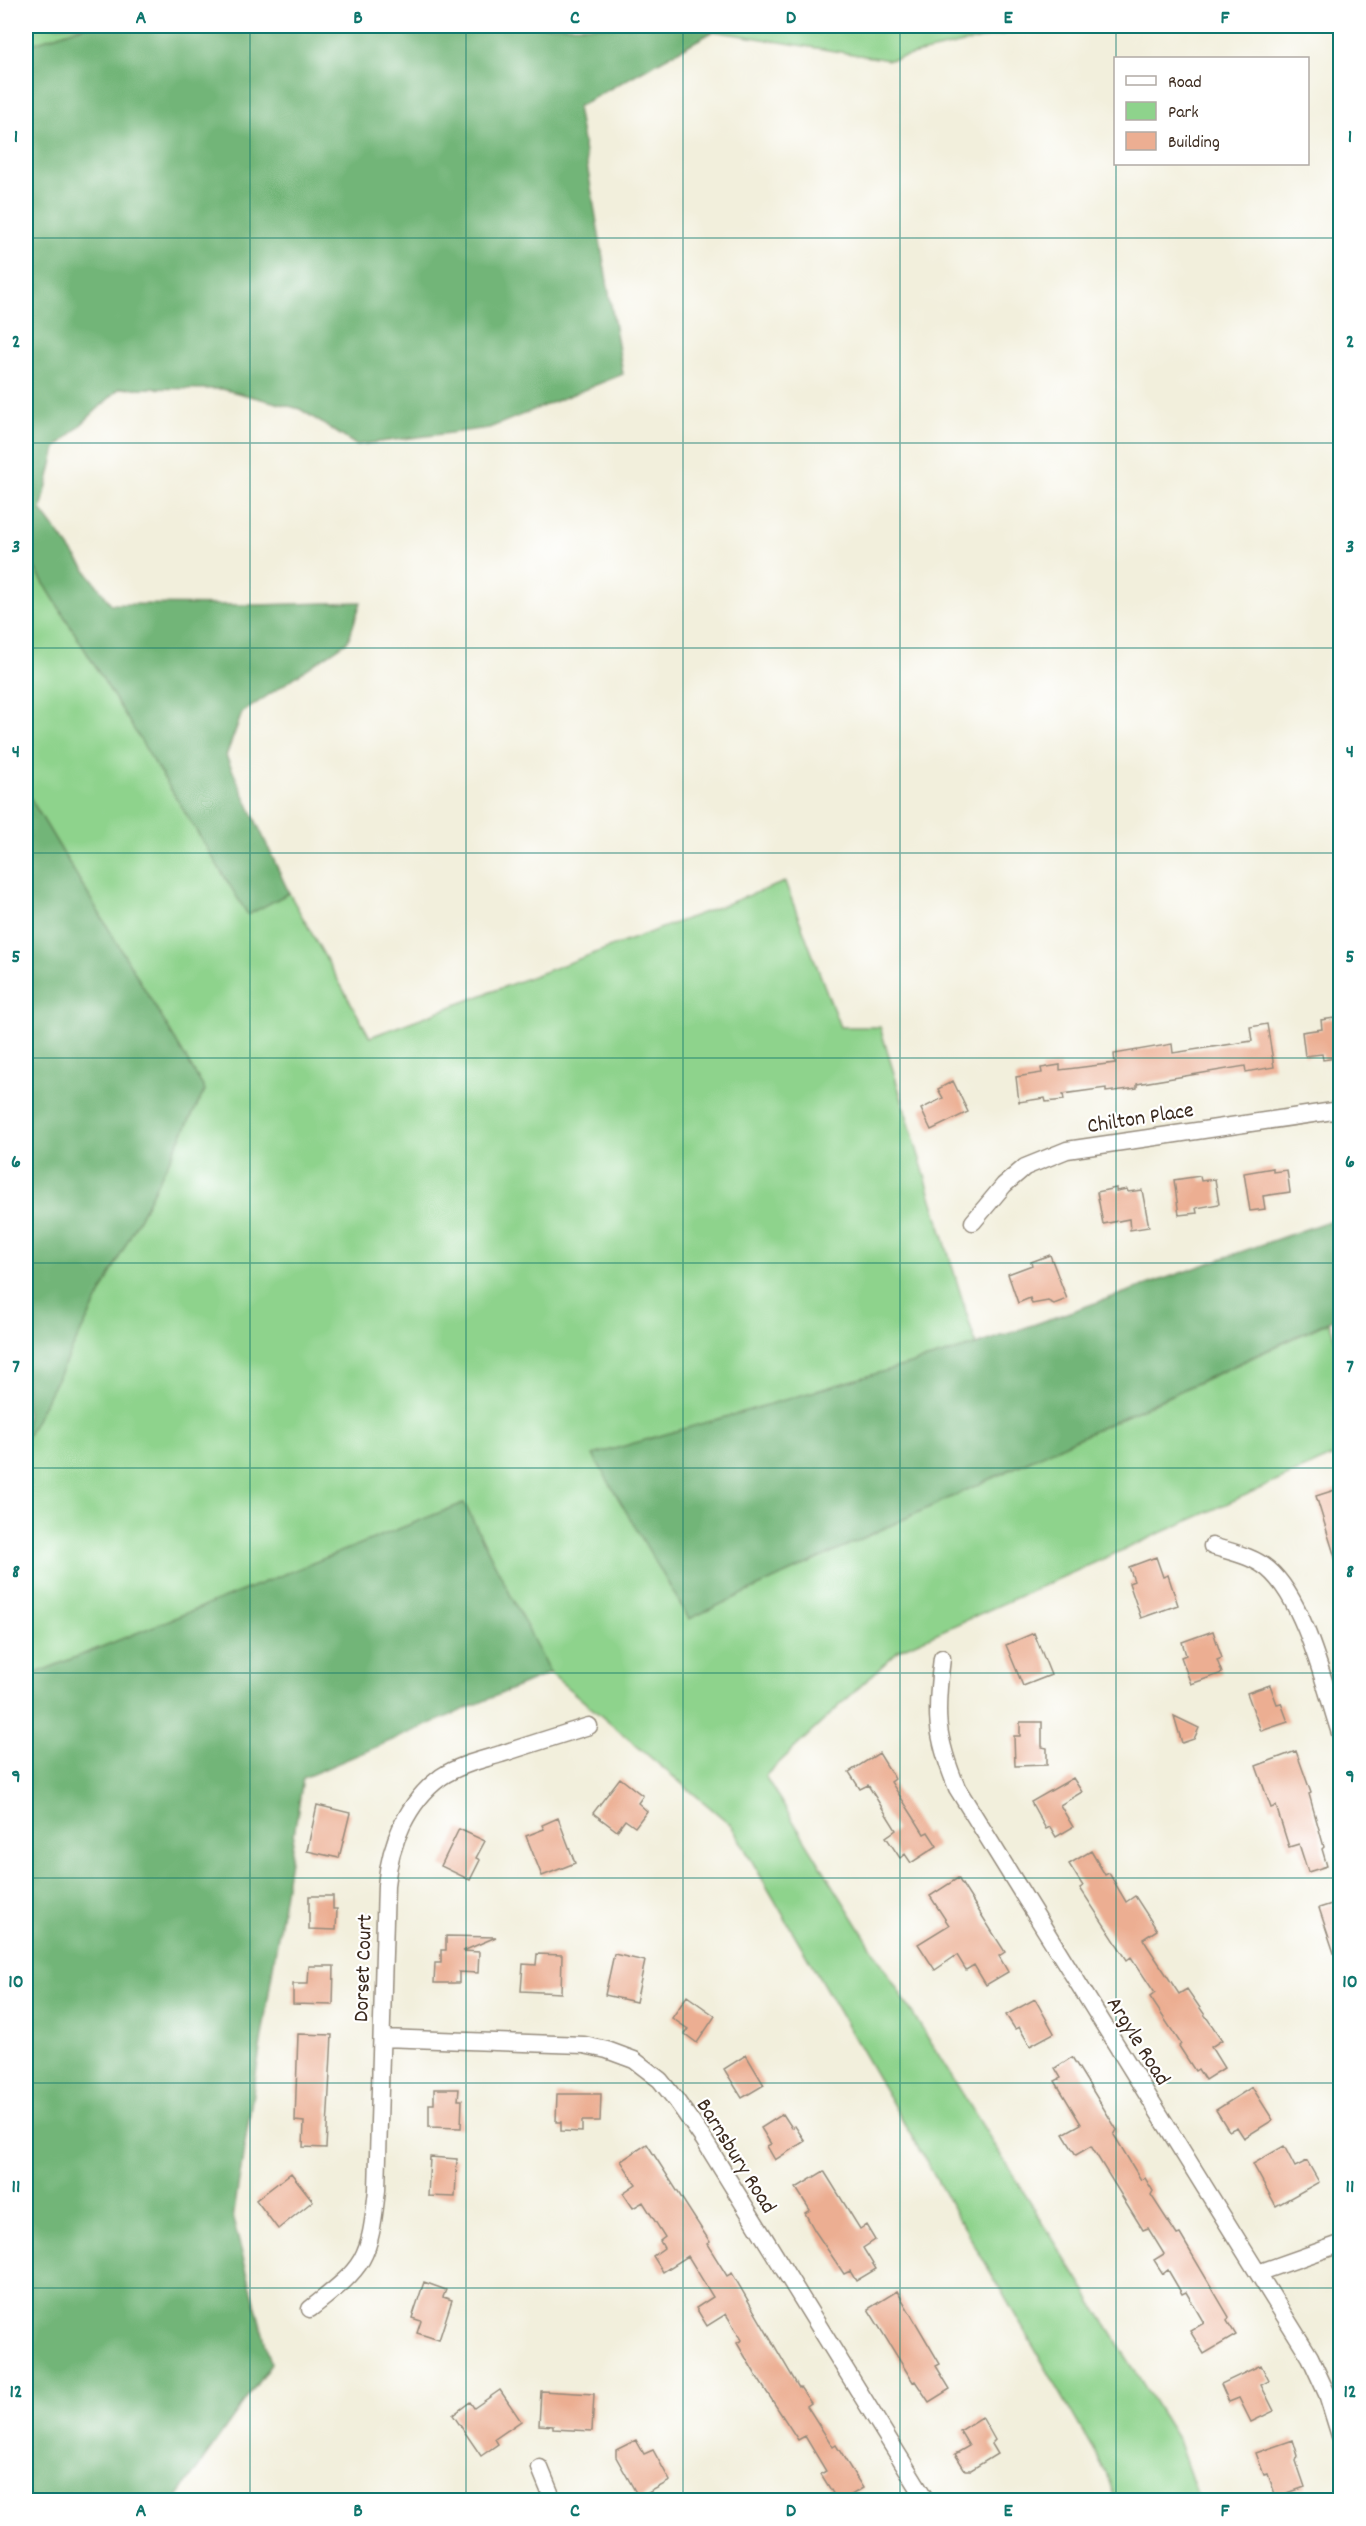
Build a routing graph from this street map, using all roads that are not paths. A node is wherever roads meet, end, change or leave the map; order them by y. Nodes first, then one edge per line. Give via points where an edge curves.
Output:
1 (1341, 1110) edge
2 (973, 1222) dead end
3 (1212, 1546) dead end
4 (942, 1658) dead end
5 (590, 1726) dead end
6 (1341, 1733) edge
7 (382, 2038) junction
8 (1341, 2244) edge
9 (1258, 2273) junction
10 (310, 2309) dead end
11 (1341, 2436) edge
12 (540, 2468) dead end
13 (553, 2500) edge
14 (926, 2500) edge

1 - 2 street, Chilton Place via 1067,1150 1025,1167
3 - 6 street via 1252,1559 1280,1582 1306,1632
4 - 9 street, Argyle Road via 937,1729 957,1788
5 - 7 street, Dorset Court via 462,1766 441,1777 418,1798 402,1824 387,1868
7 - 10 street, Dorset Court via 372,2234 357,2268
7 - 14 street, Barnsbury Road via 584,2044 634,2060 660,2080 704,2139
8 - 9 street
9 - 11 street, Argyle Road via 1310,2357
12 - 13 street

